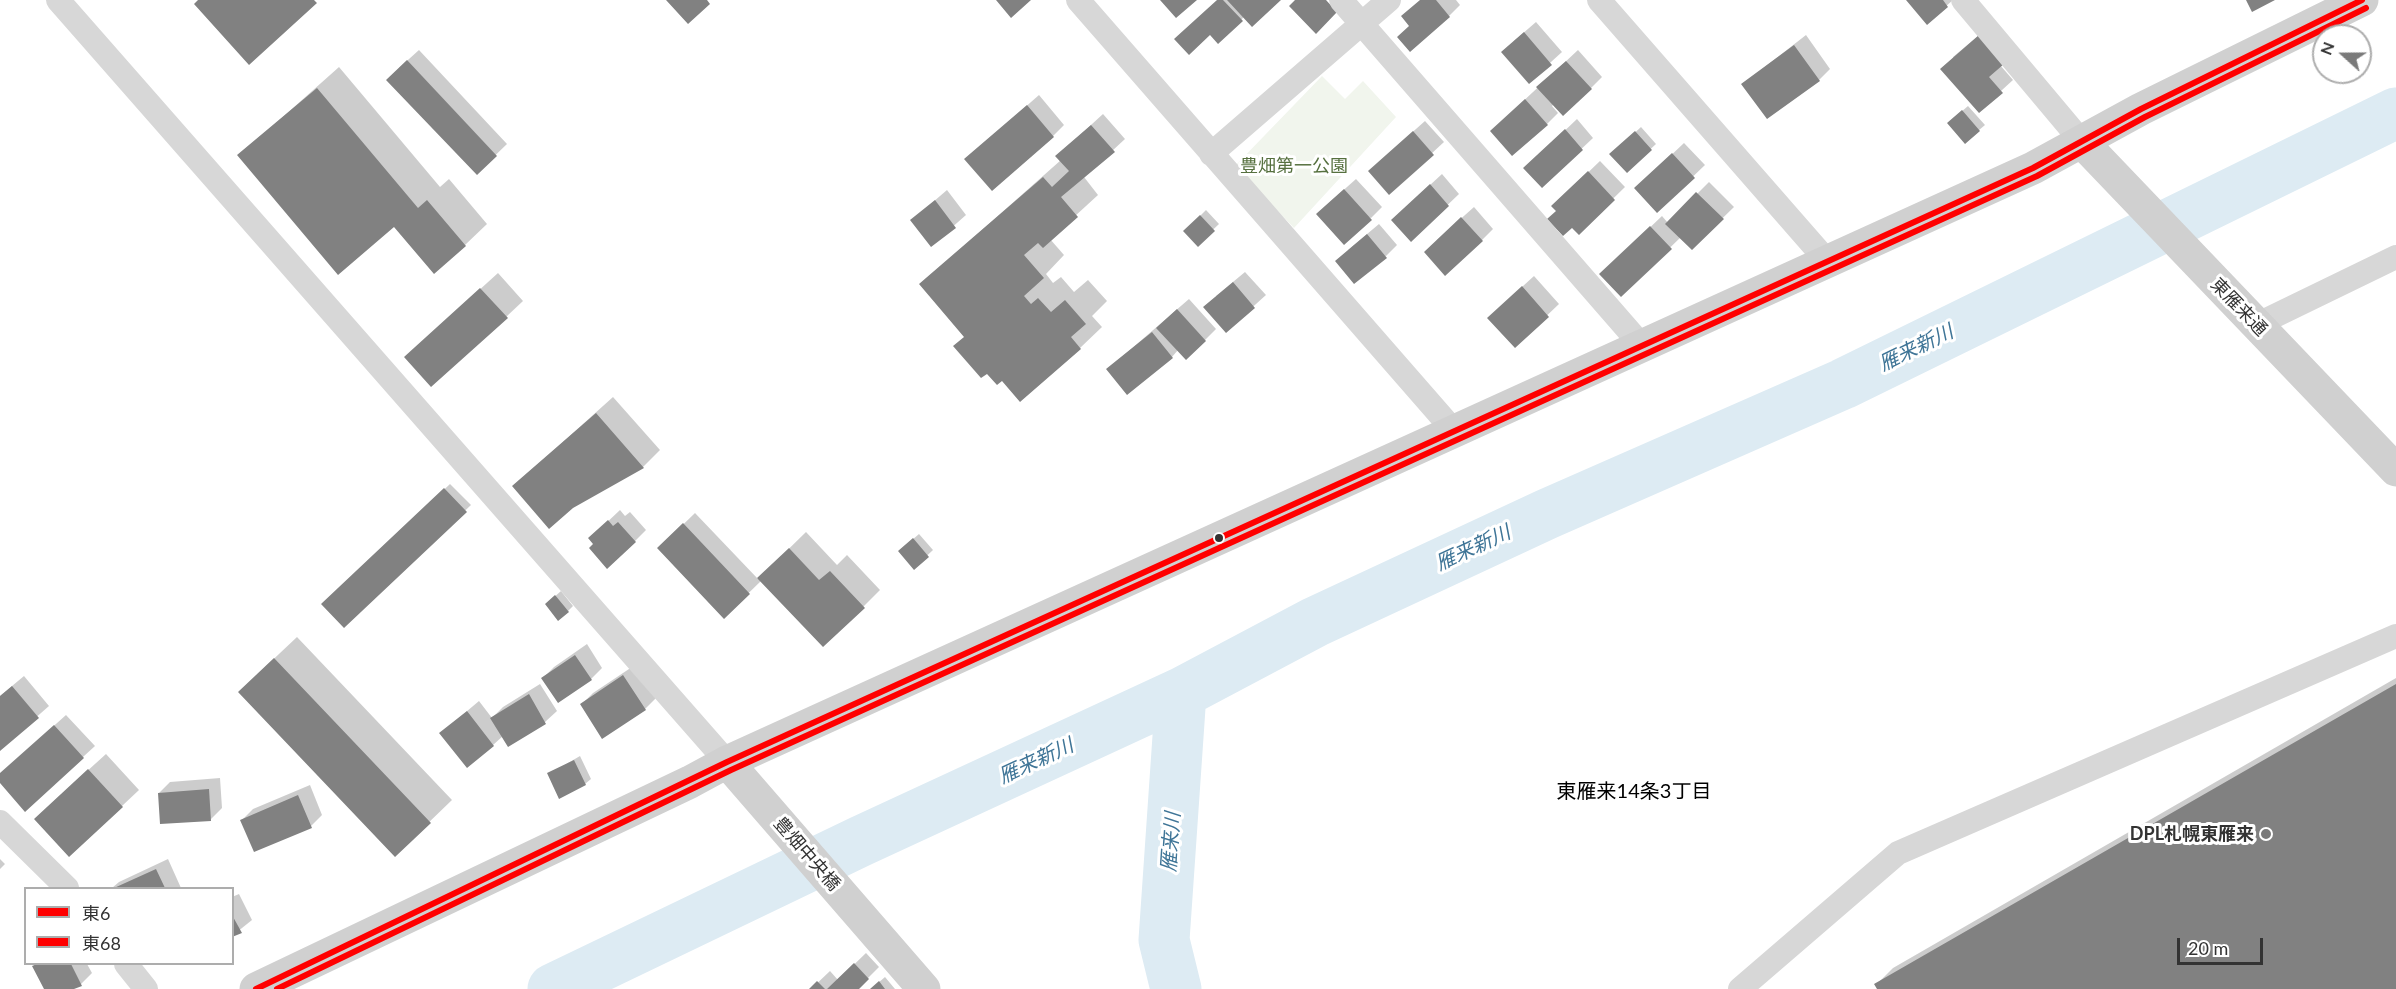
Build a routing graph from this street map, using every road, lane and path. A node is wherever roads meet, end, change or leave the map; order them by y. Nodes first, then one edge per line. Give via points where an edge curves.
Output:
1 (58, 0) edge
2 (1078, 0) edge
3 (1341, 0) edge
4 (1389, 0) edge
5 (1599, 0) edge
6 (1963, 0) edge
7 (2362, 0) edge
8 (1362, 23) junction
9 (2083, 143) junction
10 (1211, 154) junction
11 (2396, 257) edge
12 (1828, 262) junction
13 (2256, 325) junction
14 (1643, 347) junction
15 (1455, 432) junction
16 (2396, 470) edge
17 (2396, 636) edge
18 (727, 762) junction
19 (0, 822) edge
20 (66, 887) edge
21 (128, 965) edge
22 (146, 989) edge
23 (256, 989) edge
24 (924, 989) edge
25 (1740, 989) edge

1 - 18 street
2 - 10 street
3 - 8 street
4 - 8 street
5 - 12 street
6 - 9 street
7 - 9 street
8 - 10 street
8 - 14 street
9 - 12 street
9 - 13 street, 東雁来通
10 - 15 street
11 - 13 street
12 - 14 street
13 - 16 street, 東雁来通
14 - 15 street
15 - 18 street
17 - 25 street via 1898,853
18 - 23 street
18 - 24 street, 豊畑中央橋
19 - 20 street
21 - 22 street

